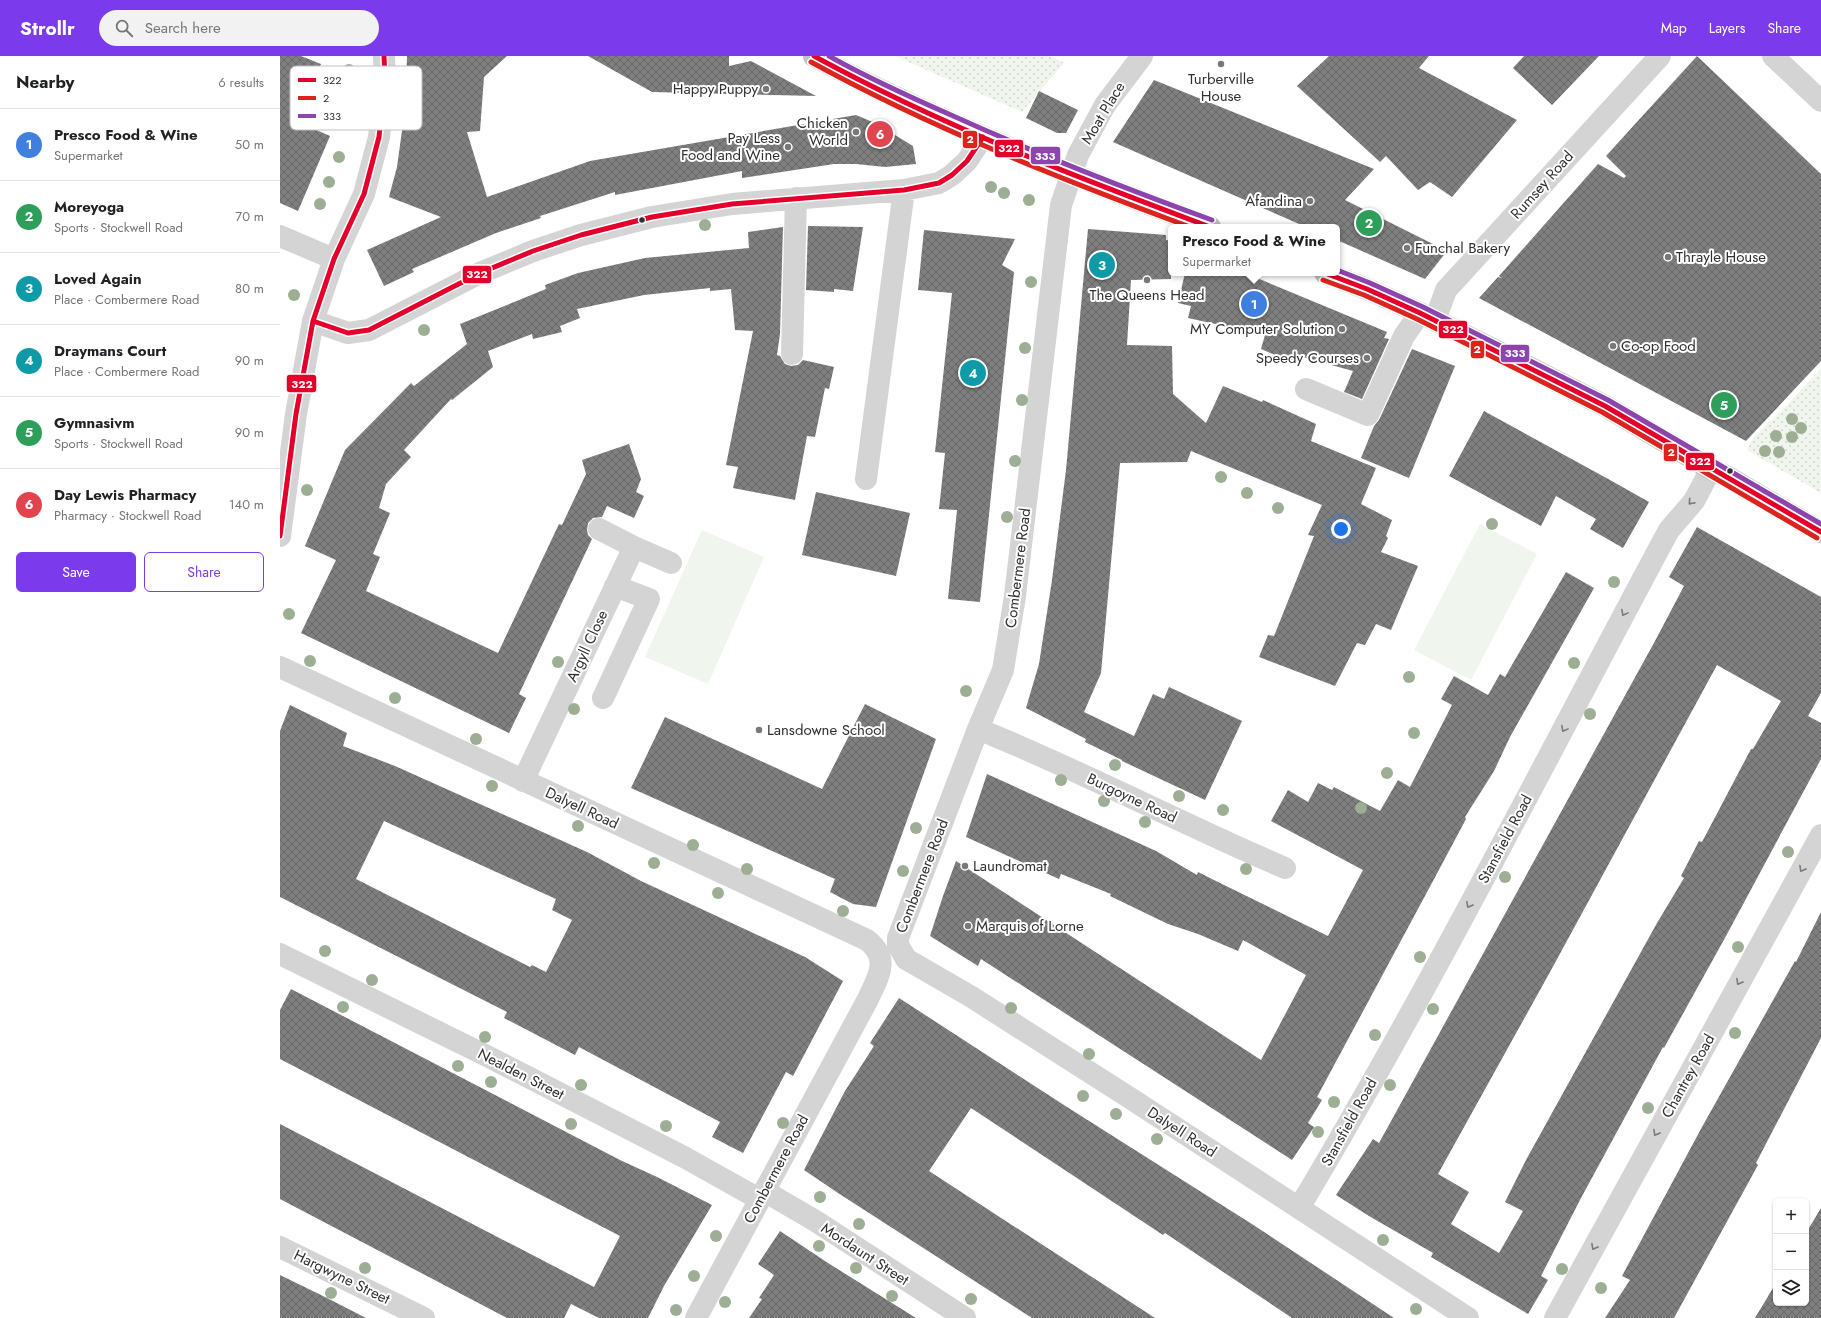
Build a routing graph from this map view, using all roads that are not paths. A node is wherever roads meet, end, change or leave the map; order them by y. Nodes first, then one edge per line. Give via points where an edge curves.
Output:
1 (384, 56) edge
2 (814, 56) edge
3 (1142, 56) edge
4 (1660, 56) edge
5 (1773, 56) edge
6 (384, 66) edge
7 (1821, 101) edge
8 (380, 130) edge
9 (983, 137) junction
10 (1072, 175) junction
11 (904, 190) junction
12 (796, 198) junction
13 (1202, 224) edge
14 (280, 236) edge
15 (334, 259) junction
16 (1334, 276) edge
17 (1428, 316) junction
18 (313, 321) junction
19 (792, 354) dead end
20 (1306, 389) dead end
21 (1711, 469) junction
22 (866, 479) dead end
23 (283, 500) edge
24 (599, 529) dead end
25 (1821, 532) edge
26 (280, 536) edge
27 (634, 547) junction
28 (671, 563) dead end
29 (615, 586) junction
30 (280, 667) edge
31 (603, 698) dead end
32 (978, 729) junction
33 (523, 781) junction
34 (1821, 835) edge
35 (1285, 868) dead end
36 (898, 945) joint
37 (280, 954) edge
38 (878, 954) joint
39 (762, 1195) junction
40 (1299, 1208) junction
41 (280, 1246) edge
42 (424, 1318) edge
43 (696, 1318) edge
44 (965, 1318) edge
45 (1468, 1318) edge
46 (1555, 1318) edge

1 - 6 street
2 - 9 highway via 869,85
3 - 10 street, Moat Place via 1105,105 1078,155
4 - 17 street, Rumsey Road via 1446,290
5 - 7 street
8 - 15 street via 364,194
9 - 10 highway
9 - 11 street via 968,161 952,176 939,183
10 - 13 highway
10 - 32 street, Combermere Road via 1061,205 1016,596 1003,670
11 - 12 street
11 - 22 street
12 - 18 street via 732,204 652,217 581,234 480,273 369,330 348,333
12 - 19 street
14 - 15 street
15 - 18 street
16 - 17 highway
17 - 20 street, Rumsey Road via 1404,336 1368,415
17 - 21 highway via 1605,406
18 - 23 street
21 - 25 highway
21 -> 40 street, Stansfield Road via 1694,501 1669,530 1510,831 1363,1098
23 - 26 street
24 - 27 street
27 - 28 street
27 - 29 street, Argyll Close
29 - 31 street via 649,599
29 - 33 street, Argyll Close
30 - 33 street, Dalyell Road
32 - 35 street, Burgoyne Road
32 - 36 street, Combermere Road via 898,938
33 - 38 street, Dalyell Road via 867,940
34 -> 46 street, Chantrey Road
36 - 40 street, Dalyell Road via 906,958 970,996
37 - 39 street, Nealden Street
38 - 39 street, Combermere Road via 882,962 881,970 868,999
39 - 43 street, Combermere Road
39 - 44 street, Mordaunt Street via 814,1220
40 - 45 street, Dalyell Road
41 - 42 street, Hargwyne Street

